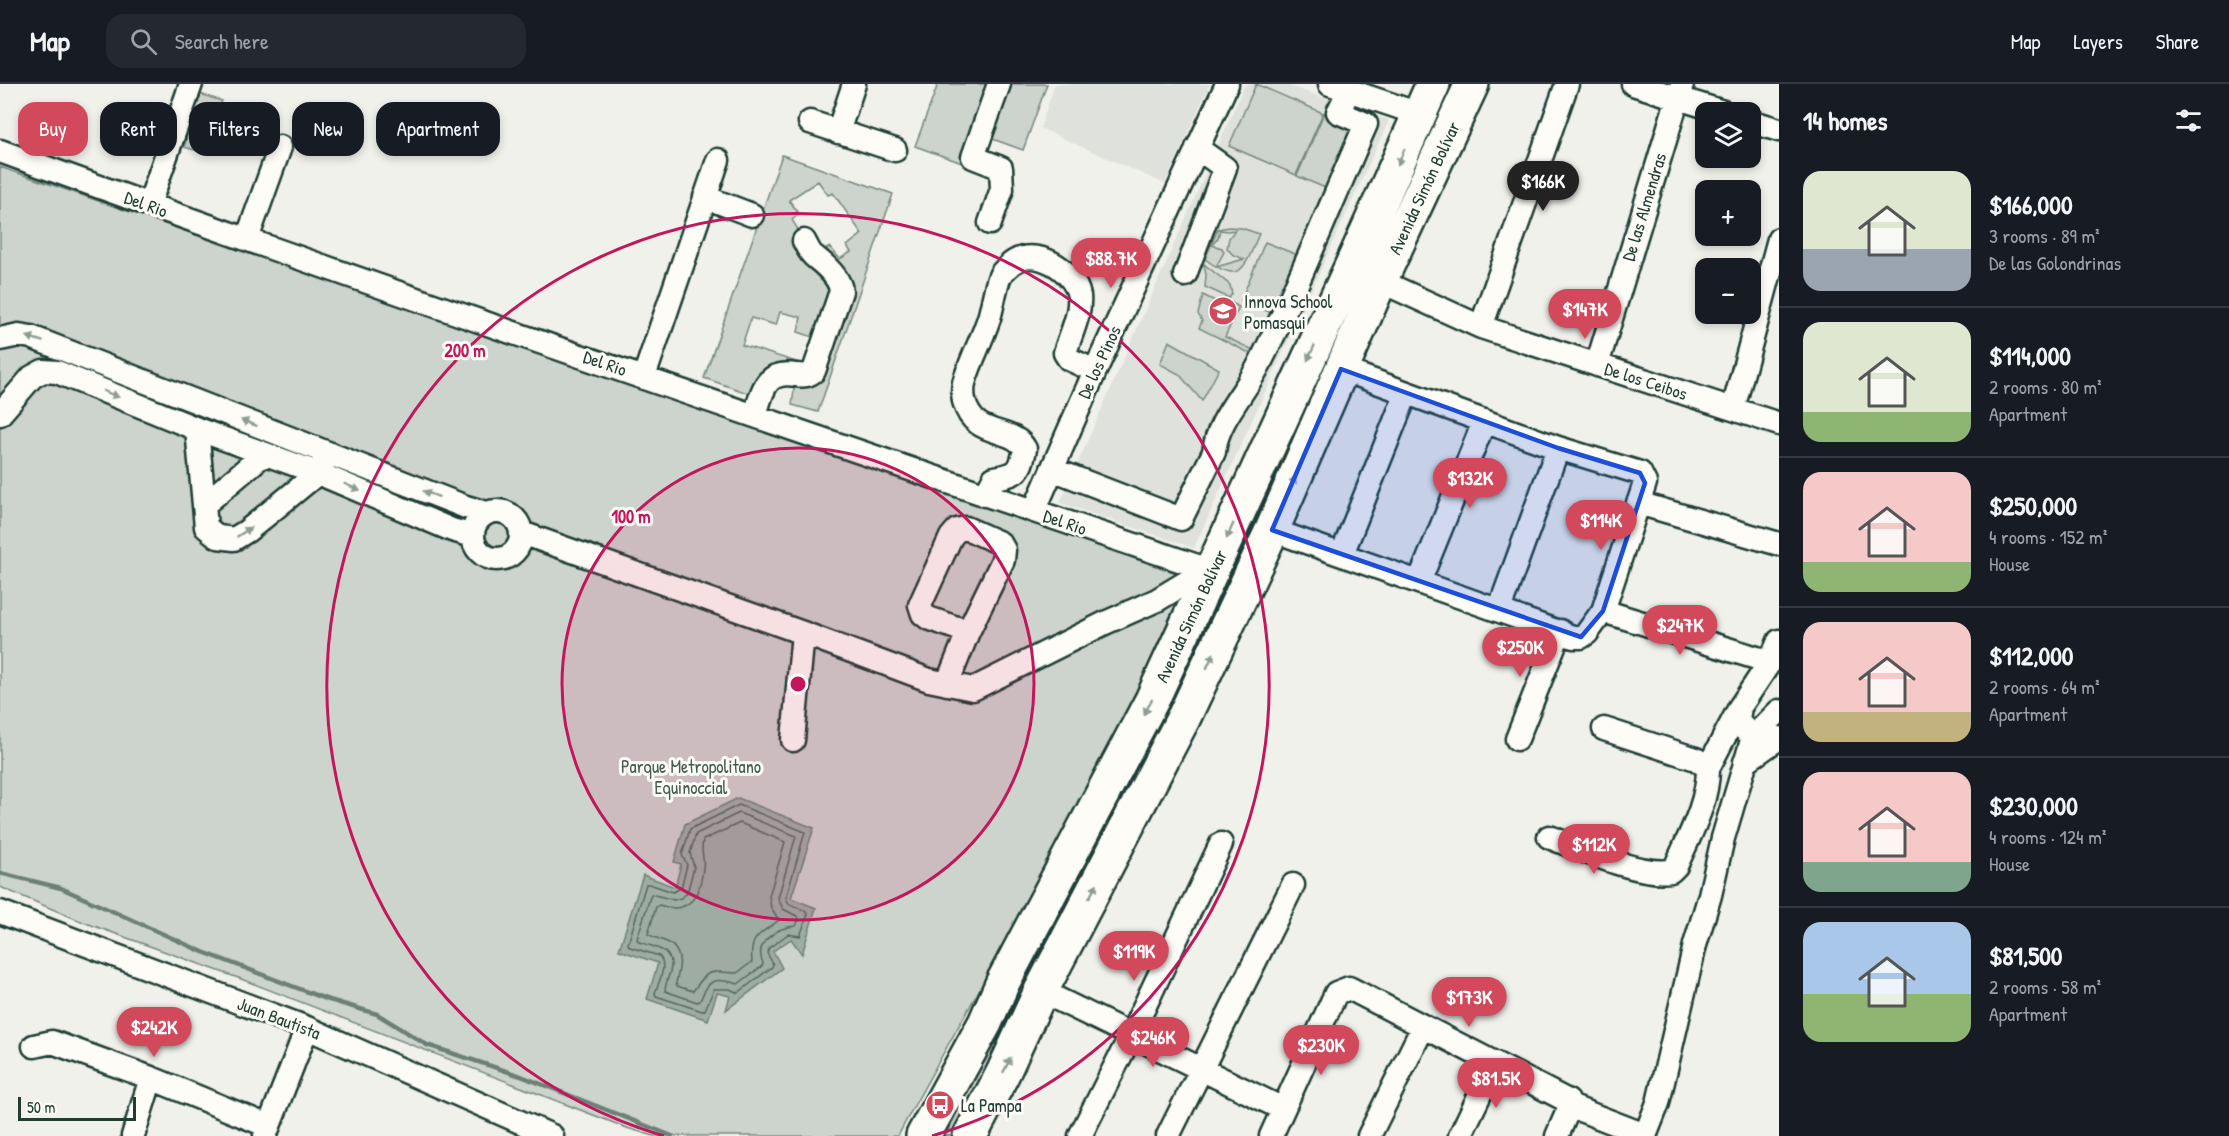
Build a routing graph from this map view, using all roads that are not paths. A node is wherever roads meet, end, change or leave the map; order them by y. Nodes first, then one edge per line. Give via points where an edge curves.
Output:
1 (191, 84) edge
2 (854, 84) edge
3 (999, 84) edge
4 (1227, 84) edge
5 (1432, 84) edge
6 (1473, 84) edge
7 (1567, 84) edge
8 (1633, 84) edge
9 (1339, 87) edge
10 (1679, 91) edge
11 (1702, 102) edge
12 (1419, 114) junction
13 (810, 122) dead end
14 (1761, 124) edge
15 (1779, 130) edge
16 (838, 132) junction
17 (1197, 148) junction
18 (895, 150) dead end
19 (0, 151) edge
20 (277, 156) edge
21 (718, 160) dead end
22 (705, 197) junction
23 (148, 205) junction
24 (752, 214) dead end
25 (990, 223) dead end
26 (247, 239) junction
27 (1779, 239) edge
28 (804, 241) dead end
29 (1185, 275) dead end
30 (1380, 281) junction
31 (1481, 327) junction
32 (0, 339) edge
33 (68, 352) junction
34 (1597, 365) junction
35 (1341, 369) junction
36 (43, 371) junction
37 (1095, 371) junction
38 (644, 377) junction
39 (1406, 394) junction
40 (1732, 409) junction
41 (0, 414) edge
42 (755, 415) junction
43 (1484, 422) junction
44 (1779, 424) edge
45 (197, 429) junction
46 (1558, 448) junction
47 (264, 454) junction
48 (323, 463) junction
49 (1052, 469) junction
50 (986, 495) junction
51 (1638, 503) junction
52 (205, 504) junction
53 (1034, 511) junction
54 (486, 513) junction
55 (1272, 530) junction
56 (522, 533) junction
57 (473, 536) junction
58 (1779, 544) edge
59 (1342, 554) junction
60 (1209, 577) junction
61 (1419, 582) junction
62 (1499, 610) junction
63 (1603, 611) junction
64 (1560, 631) junction
65 (968, 632) junction
66 (803, 633) junction
67 (1779, 641) edge
68 (1770, 662) junction
69 (947, 684) junction
70 (1740, 706) junction
71 (1779, 711) edge
72 (1604, 729) dead end
73 (1753, 737) junction
74 (1779, 738) edge
75 (1517, 739) dead end
76 (793, 740) dead end
77 (1745, 762) junction
78 (1708, 768) junction
79 (1550, 837) dead end
80 (1221, 844) dead end
81 (1293, 885) dead end
82 (0, 912) edge
83 (1041, 991) junction
84 (1423, 1027) junction
85 (307, 1028) junction
86 (1131, 1035) junction
87 (34, 1046) dead end
88 (1495, 1063) junction
89 (1201, 1069) junction
90 (151, 1078) junction
91 (1570, 1106) junction
92 (1283, 1109) junction
93 (267, 1131) edge
94 (133, 1136) edge
95 (552, 1136) edge
96 (923, 1136) edge
97 (970, 1136) edge
98 (1080, 1136) edge
99 (1168, 1136) edge
100 (1271, 1136) edge
101 (1369, 1136) edge
102 (1460, 1136) edge
103 (1557, 1136) edge
104 (1645, 1136) edge

1 - 23 street
2 - 16 street
3 - 25 street via 973,157 1001,168 1002,189
4 - 17 street, De los Pinos
5 - 12 highway, Avenida Simón Bolívar
6 - 30 highway, Avenida Simón Bolívar
7 - 31 street
8 - 10 street
9 - 12 street
9 - 49 street via 1338,112 1366,124 1259,365 1221,429 1181,519
10 - 11 street
10 - 34 street, De las Almendras
12 -> 60 highway, Avenida Simón Bolívar
13 - 16 street
14 - 15 street
16 - 18 street
17 - 29 street via 1225,168
17 - 37 street, De los Pinos
19 - 23 street, Del Rio
20 - 26 street
21 - 22 street
22 - 24 street
22 - 38 street
23 - 26 street, Del Rio
26 - 38 street, Del Rio
27 - 40 street
28 - 42 street via 841,291 814,371 803,376 773,377 767,382
30 - 31 street, De los Ceibos
30 - 35 highway, Avenida Simón Bolívar
31 - 34 street, De los Ceibos
33 -> 32 street via 31,337
33 - 36 street via 57,355
48 -> 33 street
34 - 40 street, De los Ceibos
35 - 39 street
55 -> 35 highway, Avenida Simón Bolívar
36 - 41 street via 32,377
36 -> 45 street via 57,372
37 - 49 street, De los Pinos
37 - 50 street via 1069,359 1065,353 1077,316 1078,295 1071,277 1059,265 1044,260 1030,257 1014,262 1001,274 980,346 963,387 964,402 973,418 984,428 1014,437 1025,449 1019,470 994,478
38 - 42 street, Del Rio
39 - 43 street
39 - 59 street
40 - 44 street, De los Ceibos
42 - 50 street, Del Rio
43 - 46 street
43 - 61 street
45 - 47 street
45 - 52 street
46 - 51 street via 1641,473 1645,483
46 - 62 street
47 - 48 street
47 - 52 street
52 -> 48 street via 206,527 210,532 234,539
54 -> 48 street
48 -> 57 street via 452,530
49 - 53 street, De los Pinos
50 - 53 street, Del Rio
51 - 58 street
51 - 63 street
53 - 60 street, Del Rio
54 - 56 street via 505,511 513,516
54 - 57 street via 474,527
55 - 59 street
83 -> 55 highway, Avenida Simón Bolívar via 1184,717
56 - 57 street via 516,550 499,559 482,553
56 - 66 street
59 - 61 street
60 - 69 street via 1194,578 1157,600 973,689
60 -> 96 highway, Avenida Simón Bolívar via 1152,700
61 - 62 street
62 - 64 street
63 - 64 street via 1581,637
63 - 68 street
64 - 75 street
65 - 65 street via 1003,560 1004,550 1000,543 966,528 951,537 920,605 928,618
65 - 69 street
66 - 69 street
66 - 76 street
67 - 68 street
68 - 70 street
70 - 73 street via 1738,719
70 - 78 street
71 - 73 street
72 - 78 street via 1696,759
73 - 77 street
74 - 77 street
77 - 104 street via 1695,945 1658,1103
78 - 79 street via 1702,809 1671,871 1651,871 1619,863
80 - 86 street
81 - 89 street
82 - 85 street, Juan Bautista
83 - 86 street
97 -> 83 highway, Avenida Simón Bolívar
84 - 88 street
84 - 92 street via 1348,988 1342,989 1336,993
84 - 101 street
85 - 93 street
85 - 95 street, Juan Bautista
86 - 89 street
86 - 98 street
87 - 90 street via 52,1042
88 - 91 street via 1568,1101
88 - 102 street
89 - 92 street
89 - 99 street
90 - 93 street
90 - 94 street
91 - 103 street
91 - 104 street
92 - 100 street

